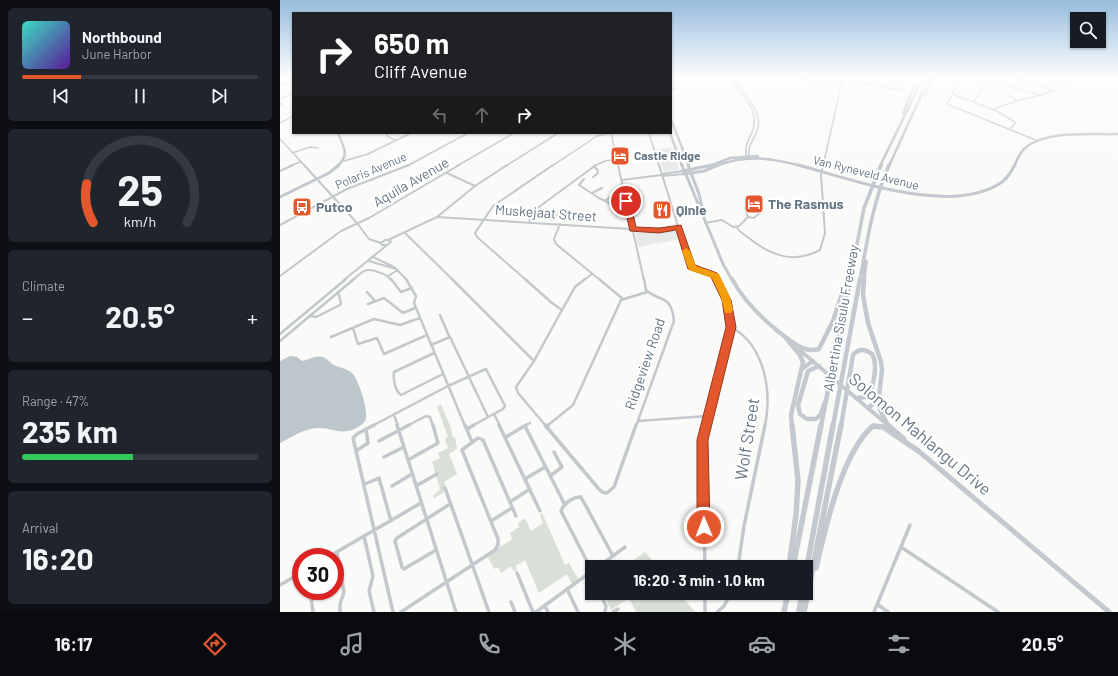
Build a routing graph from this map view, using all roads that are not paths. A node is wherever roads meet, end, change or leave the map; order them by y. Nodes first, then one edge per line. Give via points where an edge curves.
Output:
1 (748, 105) edge
2 (836, 105) edge
3 (906, 105) edge
4 (910, 105) edge
5 (917, 105) edge
6 (920, 105) edge
7 (948, 105) edge
8 (980, 105) edge
9 (1001, 105) edge
10 (993, 110) junction
11 (292, 117) edge
12 (672, 122) edge
13 (280, 123) edge
14 (1010, 128) junction
15 (338, 134) edge
16 (386, 134) edge
17 (409, 134) edge
18 (466, 134) edge
19 (512, 134) edge
20 (556, 134) edge
21 (604, 134) edge
22 (611, 134) edge
23 (649, 134) edge
24 (670, 134) edge
25 (1118, 134) edge
26 (893, 138) junction
27 (396, 140) junction
28 (901, 140) junction
29 (281, 141) edge
30 (1037, 141) junction
31 (318, 148) dead end
32 (292, 153) junction
33 (748, 157) junction
34 (617, 159) junction
35 (344, 161) junction
36 (300, 162) junction
37 (593, 167) junction
38 (823, 168) junction
39 (815, 170) junction
40 (280, 171) edge
41 (446, 172) junction
42 (691, 172) junction
43 (823, 172) junction
44 (684, 173) junction
45 (662, 175) junction
46 (593, 177) dead end
47 (316, 179) junction
48 (584, 179) dead end
49 (622, 180) junction
50 (475, 186) junction
51 (602, 188) dead end
52 (592, 193) junction
53 (280, 197) edge
54 (332, 197) junction
55 (610, 197) dead end
56 (605, 201) junction
57 (627, 202) junction
58 (753, 203) dead end
59 (616, 204) junction
60 (622, 209) dead end
61 (760, 213) dead end
62 (437, 217) junction
63 (748, 217) junction
64 (483, 219) junction
65 (529, 222) junction
66 (357, 223) junction
67 (705, 223) junction
68 (560, 224) junction
69 (280, 225) edge
70 (678, 227) junction
71 (736, 227) junction
72 (633, 229) junction
73 (405, 233) junction
74 (396, 237) junction
75 (858, 238) junction
76 (388, 240) junction
77 (867, 240) junction
78 (374, 241) junction
79 (384, 241) junction
80 (391, 241) junction
81 (381, 244) junction
82 (387, 245) junction
83 (379, 252) junction
84 (373, 257) junction
85 (381, 260) junction
86 (369, 261) junction
87 (377, 263) junction
88 (397, 270) junction
89 (592, 274) junction
90 (280, 276) edge
91 (388, 276) junction
92 (412, 288) junction
93 (338, 292) junction
94 (367, 292) dead end
95 (647, 292) junction
96 (623, 299) junction
97 (375, 301) junction
98 (368, 304) dead end
99 (846, 305) junction
100 (415, 308) junction
101 (563, 310) junction
102 (440, 315) dead end
103 (310, 316) junction
104 (420, 318) junction
105 (731, 327) junction
106 (353, 328) junction
107 (776, 330) junction
108 (280, 334) edge
109 (427, 335) junction
110 (331, 337) dead end
111 (449, 337) junction
112 (786, 338) junction
113 (280, 341) edge
114 (431, 345) junction
115 (434, 353) junction
116 (813, 360) junction
117 (534, 361) junction
118 (820, 367) junction
119 (802, 368) junction
120 (443, 374) junction
121 (468, 376) junction
122 (448, 386) junction
123 (880, 386) junction
124 (856, 398) junction
125 (868, 408) junction
126 (494, 414) junction
127 (394, 415) junction
128 (707, 416) junction
129 (488, 417) junction
130 (638, 422) junction
131 (530, 423) dead end
132 (887, 424) junction
133 (525, 426) junction
134 (546, 427) junction
135 (366, 429) junction
136 (467, 429) junction
137 (399, 431) junction
138 (506, 438) junction
139 (379, 441) dead end
140 (472, 442) junction
141 (404, 446) junction
142 (356, 450) junction
143 (917, 450) junction
144 (554, 452) dead end
145 (384, 457) dead end
146 (408, 460) junction
147 (545, 467) junction
148 (412, 474) junction
149 (436, 474) dead end
150 (550, 476) junction
151 (525, 479) junction
152 (364, 484) junction
153 (392, 486) dead end
154 (416, 486) junction
155 (445, 488) dead end
156 (530, 489) junction
157 (421, 502) junction
158 (510, 502) junction
159 (450, 504) junction
160 (565, 505) junction
161 (512, 508) junction
162 (540, 512) dead end
163 (516, 516) dead end
164 (426, 519) junction
165 (391, 521) junction
166 (491, 521) junction
167 (910, 525) dead end
168 (375, 530) junction
169 (364, 536) junction
170 (625, 547) dead end
171 (901, 547) junction
172 (344, 548) edge
173 (436, 550) junction
174 (613, 556) junction
175 (585, 560) edge
176 (608, 560) edge
177 (705, 560) edge
178 (739, 560) edge
179 (790, 560) edge
180 (794, 560) edge
181 (808, 560) edge
182 (472, 565) junction
183 (517, 573) dead end
184 (585, 576) edge
185 (292, 578) edge
186 (446, 582) junction
187 (280, 585) edge
188 (567, 589) junction
189 (311, 600) edge
190 (341, 600) edge
191 (603, 600) edge
192 (705, 600) edge
193 (727, 600) edge
194 (786, 600) edge
195 (801, 600) edge
196 (511, 602) dead end
197 (877, 604) junction
198 (545, 606) junction
199 (618, 609) dead end
200 (313, 612) edge
201 (340, 612) edge
202 (374, 612) edge
203 (393, 612) edge
204 (402, 612) edge
205 (456, 612) edge
206 (489, 612) edge
207 (515, 612) edge
208 (533, 612) edge
209 (536, 612) edge
210 (548, 612) edge
211 (578, 612) edge
212 (608, 612) edge
213 (705, 612) edge
214 (717, 612) edge
215 (784, 612) edge
216 (799, 612) edge
217 (805, 612) edge
218 (874, 612) edge
219 (888, 612) edge
220 (998, 612) edge
221 (1109, 612) edge

1 - 33 street via 755,116 754,128 745,147
2 - 38 street
3 - 26 highway
4 - 26 highway, Albertina Sisulu Freeway
5 - 28 highway, Albertina Sisulu Freeway
6 - 28 highway
7 - 14 street
8 - 10 street
9 - 10 street
10 - 14 street via 1015,122 1016,124
11 - 13 street
12 - 42 main road, Solomon Mahlangu Drive
14 - 30 street
15 - 35 main road via 346,154
16 - 27 street
17 - 27 street
18 - 54 street, Polaris Avenue via 406,167
19 - 41 street, Aquila Avenue
20 - 50 street
21 - 64 street via 598,135 493,206
22 - 34 street
23 - 45 street
24 - 44 main road, Solomon Mahlangu Drive
25 - 30 main road, Van Ryneveld Avenue via 1066,135
26 - 75 highway, Albertina Sisulu Freeway via 873,182
27 - 35 street via 368,154
28 - 77 highway, Albertina Sisulu Freeway via 881,184
29 - 32 street
30 - 43 main road, Van Ryneveld Avenue via 1022,153 1006,178 994,187 975,194 935,197 904,193
31 - 32 street via 310,147
32 - 36 street
33 - 39 main road, Van Ryneveld Avenue via 785,162
33 - 42 main road, Van Ryneveld Avenue
34 - 37 street via 605,160
34 - 49 street
35 - 47 main road via 334,170
36 - 40 street
36 - 47 street
37 - 46 street via 599,173
37 - 65 street via 536,209
38 - 39 main road
38 - 43 street
39 - 43 main road, Van Ryneveld Avenue
41 - 50 street
41 - 66 street, Aquila Avenue
42 - 44 main road, Van Ryneveld Avenue
42 - 67 main road, Solomon Mahlangu Drive
43 - 71 street via 821,175 825,233 818,251 797,256 772,254 739,232
44 - 45 street
44 - 67 main road, Solomon Mahlangu Drive
45 - 49 street
45 - 70 street
47 - 53 main road
47 - 54 street
48 - 52 street via 578,185
49 - 57 street
50 - 62 street
51 - 52 street
52 - 56 street
54 - 66 street
54 - 69 street, Polaris Avenue
55 - 56 street
56 - 59 street
57 - 59 street
57 - 72 street
58 - 63 street via 746,208
59 - 60 street
61 - 63 street via 756,217
62 - 64 street, Muskejaat Street
62 - 73 street
63 - 71 street via 743,224
64 - 65 street, Muskejaat Street
64 - 101 street via 475,233 477,237
65 - 68 street, Muskejaat Street
66 - 78 street via 369,239
66 - 90 street, Aquila Avenue
67 - 71 street via 722,220
67 - 107 main road, Solomon Mahlangu Drive via 736,288
68 - 72 street, Muskejaat Street
68 - 89 street via 554,242
70 - 72 street, Muskejaat Street via 659,230
70 - 105 street via 691,267 713,274 717,279 726,300
72 - 95 street
73 - 74 street
73 - 117 street
74 - 76 street
74 - 80 street
75 - 99 highway, Albertina Sisulu Freeway
75 - 107 highway via 845,288 821,347 814,351 808,350
76 - 79 street
76 - 80 street
77 - 123 highway via 864,300 868,323 881,362
77 - 181 highway, Albertina Sisulu Freeway
78 - 79 street
78 - 81 street
79 - 81 street
80 - 82 street
81 - 82 street
81 - 83 street
82 - 83 street
83 - 84 street
84 - 85 street
84 - 86 street
85 - 87 street
85 - 88 street via 389,262
86 - 87 street
86 - 108 street
87 - 88 street
88 - 91 street
88 - 92 street
89 - 96 street
89 - 101 street via 578,284
91 - 92 street via 400,292
91 - 93 street via 367,270
92 - 100 street via 416,296
93 - 103 street
93 - 103 street via 340,305 316,317
94 - 97 street
95 - 96 street
95 - 130 street, Ridgeview Road via 668,301 674,321
96 - 134 street via 573,405
97 - 98 street
97 - 100 street via 385,298 403,313
99 - 118 highway via 823,409 818,418 811,420 800,414 798,405 808,371
99 - 180 highway, Albertina Sisulu Freeway
100 - 104 street
101 - 117 street
102 - 111 street
103 - 113 street
104 - 106 street via 400,325 375,318
104 - 109 street
105 - 128 street
105 - 178 street, Wolf Street via 755,348 769,398
106 - 109 street via 358,344 377,338 384,354
106 - 110 street
107 - 112 main road, Solomon Mahlangu Drive
109 - 114 street
111 - 114 street
111 - 121 street
112 - 116 main road, Solomon Mahlangu Drive
112 - 119 highway via 800,355
114 - 115 street
115 - 120 street
115 - 120 street via 394,372 393,378 398,394 401,395
116 - 118 main road, Solomon Mahlangu Drive
116 - 119 highway
117 - 134 street via 516,385 518,393
118 - 124 main road, Solomon Mahlangu Drive
119 - 179 highway via 791,415 798,481
120 - 122 street
121 - 122 street
121 - 126 street via 487,369 505,406
121 - 129 street
122 - 127 street
122 - 136 street
123 - 125 highway via 875,401
123 - 132 highway via 878,405
124 - 125 main road, Solomon Mahlangu Drive
124 - 217 highway via 869,394 875,367 874,357 862,350 852,355
125 - 132 main road, Solomon Mahlangu Drive
126 - 129 street
126 - 138 street
127 - 135 street
127 - 137 street
128 - 130 street
128 - 177 street via 702,447
129 - 136 street
130 - 134 street, Ridgeview Road via 614,487 607,493 602,492
131 - 133 street
132 - 143 main road, Solomon Mahlangu Drive
133 - 138 street
133 - 147 street
135 - 142 street via 368,443
135 - 142 street via 353,438
136 - 140 street
137 - 139 street
137 - 141 street
137 - 146 street via 429,416 438,440 435,445
138 - 151 street
140 - 158 street via 480,438 483,440
140 - 166 street via 462,450
141 - 145 street
141 - 146 street
142 - 152 street
143 - 217 highway via 883,427 873,426 864,432 830,514
143 - 221 main road, Solomon Mahlangu Drive
144 - 150 street via 562,467
146 - 148 street
147 - 150 street
147 - 151 street
148 - 153 street
148 - 154 street
149 - 154 street
150 - 160 street
151 - 156 street
152 - 165 street via 379,478
152 - 168 street
154 - 157 street
155 - 159 street
156 - 158 street
156 - 162 street
157 - 164 street
157 - 165 street
158 - 161 street
159 - 164 street
159 - 182 street
160 - 174 street via 576,497 581,497
160 - 175 street via 561,511
161 - 163 street
161 - 166 street
164 - 173 street
164 - 173 street via 396,539 402,567 406,568
165 - 168 street
166 - 182 street via 498,545 495,550
167 - 171 street
168 - 169 street
168 - 203 street
169 - 172 street
169 - 202 street via 373,576 369,591
170 - 174 street
171 - 197 street
171 - 220 street
173 - 186 street
174 - 176 street
182 - 186 street
182 - 206 street
183 - 208 street
184 - 188 street
185 - 187 street
186 - 204 street
186 - 205 street
188 - 198 street
188 - 211 street
189 - 200 street
190 - 201 street
191 - 212 street
192 - 213 street
193 - 214 street
194 - 215 highway
195 - 216 highway
196 - 207 street
197 - 218 street
197 - 219 street
198 - 209 street
198 - 210 street
199 - 212 street

